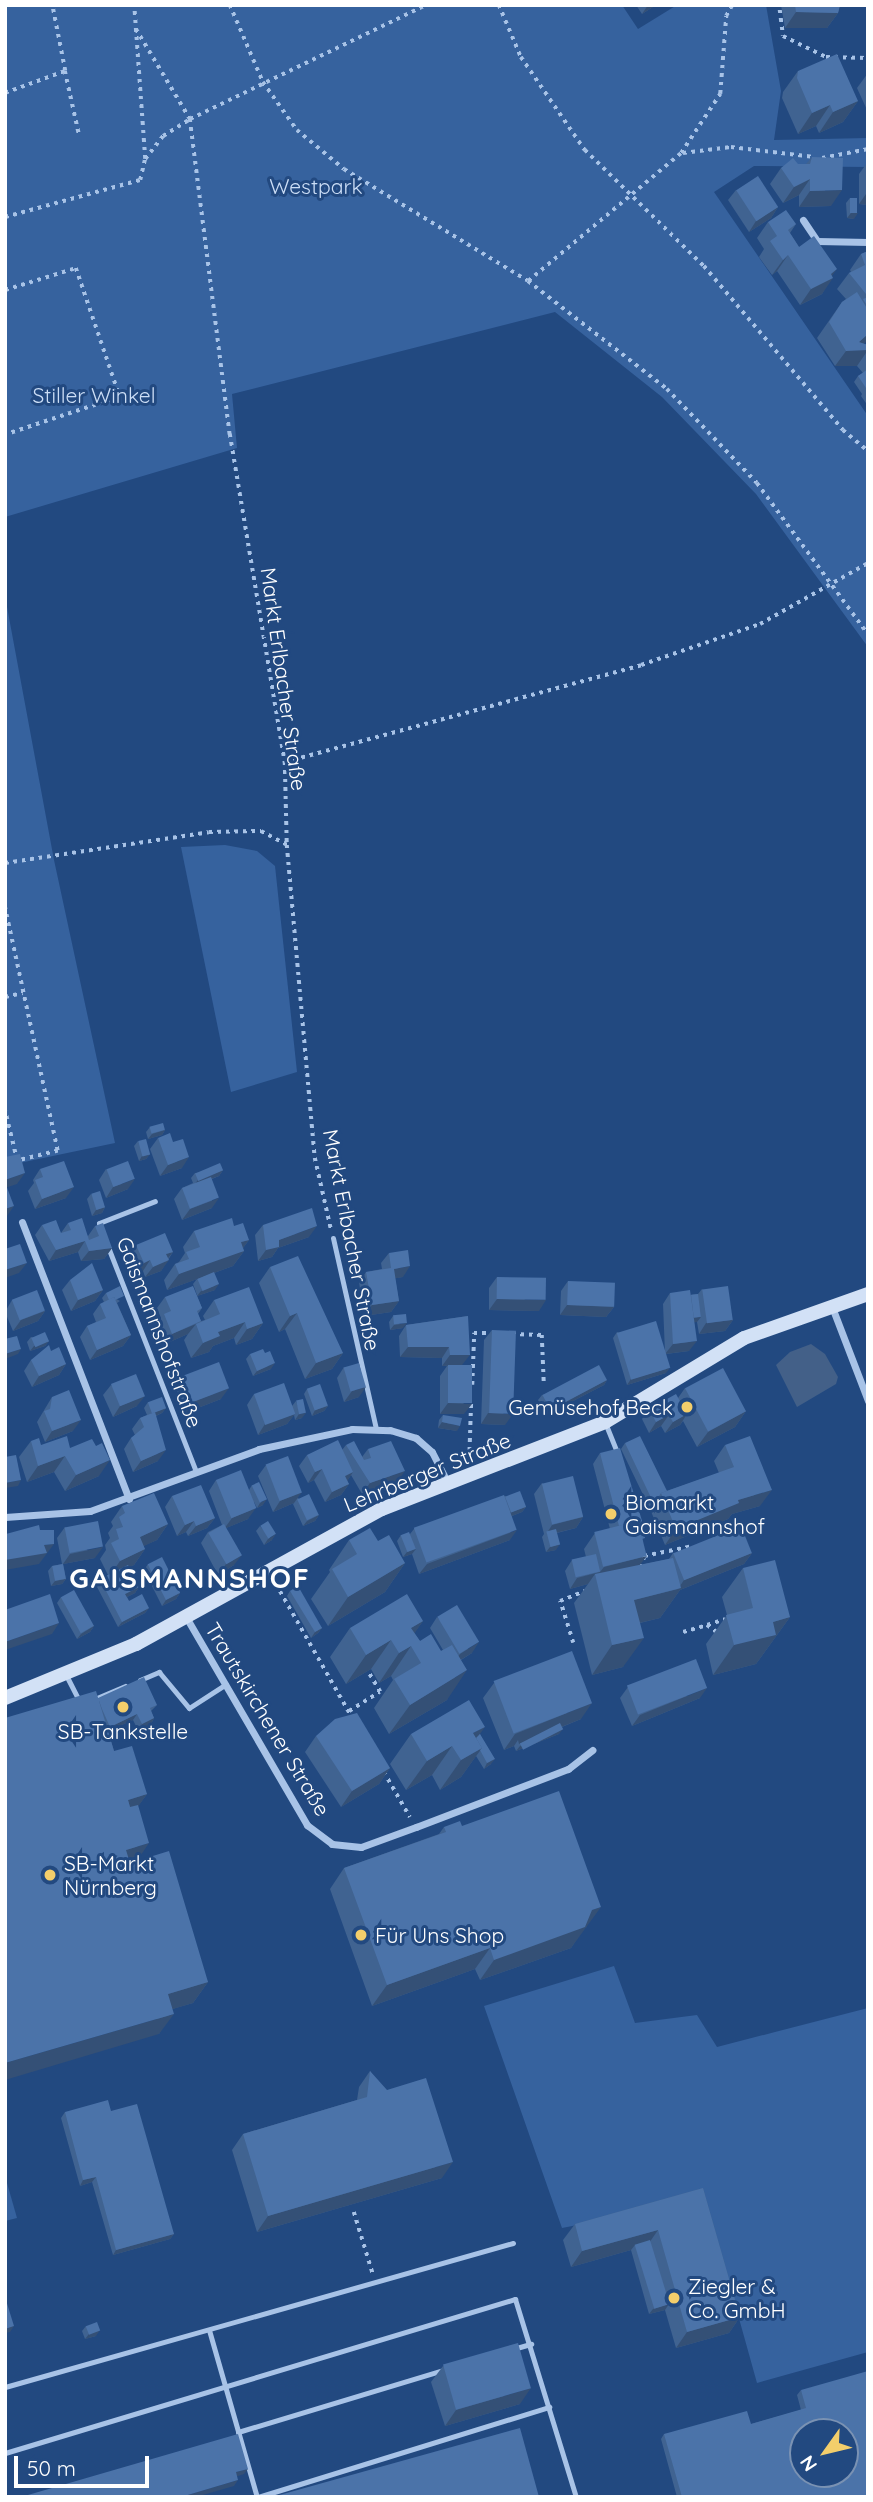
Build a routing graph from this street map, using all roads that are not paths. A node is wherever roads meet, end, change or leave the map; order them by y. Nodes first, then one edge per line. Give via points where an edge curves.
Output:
1 (803, 220) dead end
2 (868, 242) edge
3 (155, 1200) dead end
4 (22, 1222) dead end
5 (332, 1238) road end
6 (868, 1294) edge
7 (832, 1307) junction
8 (868, 1401) edge
9 (605, 1422) junction
10 (376, 1429) junction
11 (621, 1465) edge
12 (196, 1472) junction
13 (448, 1483) junction
14 (129, 1499) junction
15 (5, 1517) edge
16 (186, 1617) junction
17 (66, 1675) junction
18 (227, 1683) junction
19 (5, 1698) edge
20 (592, 1750) dead end
21 (513, 2244) dead end
22 (209, 2330) junction
23 (531, 2344) junction
24 (504, 2352) edge
25 (451, 2368) edge
26 (5, 2387) edge
27 (226, 2389) junction
28 (549, 2407) junction
29 (238, 2432) junction
30 (5, 2453) edge
31 (258, 2497) edge
32 (576, 2497) edge

1 - 2 street via 817,242
3 - 12 lane, Gaismannshofstraße via 99,1223
4 - 14 street
5 - 10 lane, Markt Erlbacher Straße
6 - 7 street, Lehrberger Straße
7 - 8 street
7 - 9 street, Lehrberger Straße via 744,1338
9 - 11 lane
9 - 13 street, Lehrberger Straße
10 - 12 street via 352,1429 259,1449
10 - 13 street via 404,1433 425,1444
12 - 14 street
13 - 16 street, Lehrberger Straße via 382,1509
14 - 15 street via 90,1511
16 - 17 street, Lehrberger Straße
16 - 18 street, Trautskirchener Straße
17 - 18 lane via 81,1705 159,1672 189,1708
17 - 19 street, Lehrberger Straße
18 - 20 street, Trautskirchener Straße via 307,1825 332,1844 361,1847 568,1769
21 - 22 lane
22 - 26 lane
22 - 27 lane
23 - 24 lane
23 - 27 lane via 515,2299
23 - 28 lane
25 - 29 lane
27 - 29 lane
27 - 30 lane
28 - 31 lane
28 - 32 lane
29 - 31 lane

